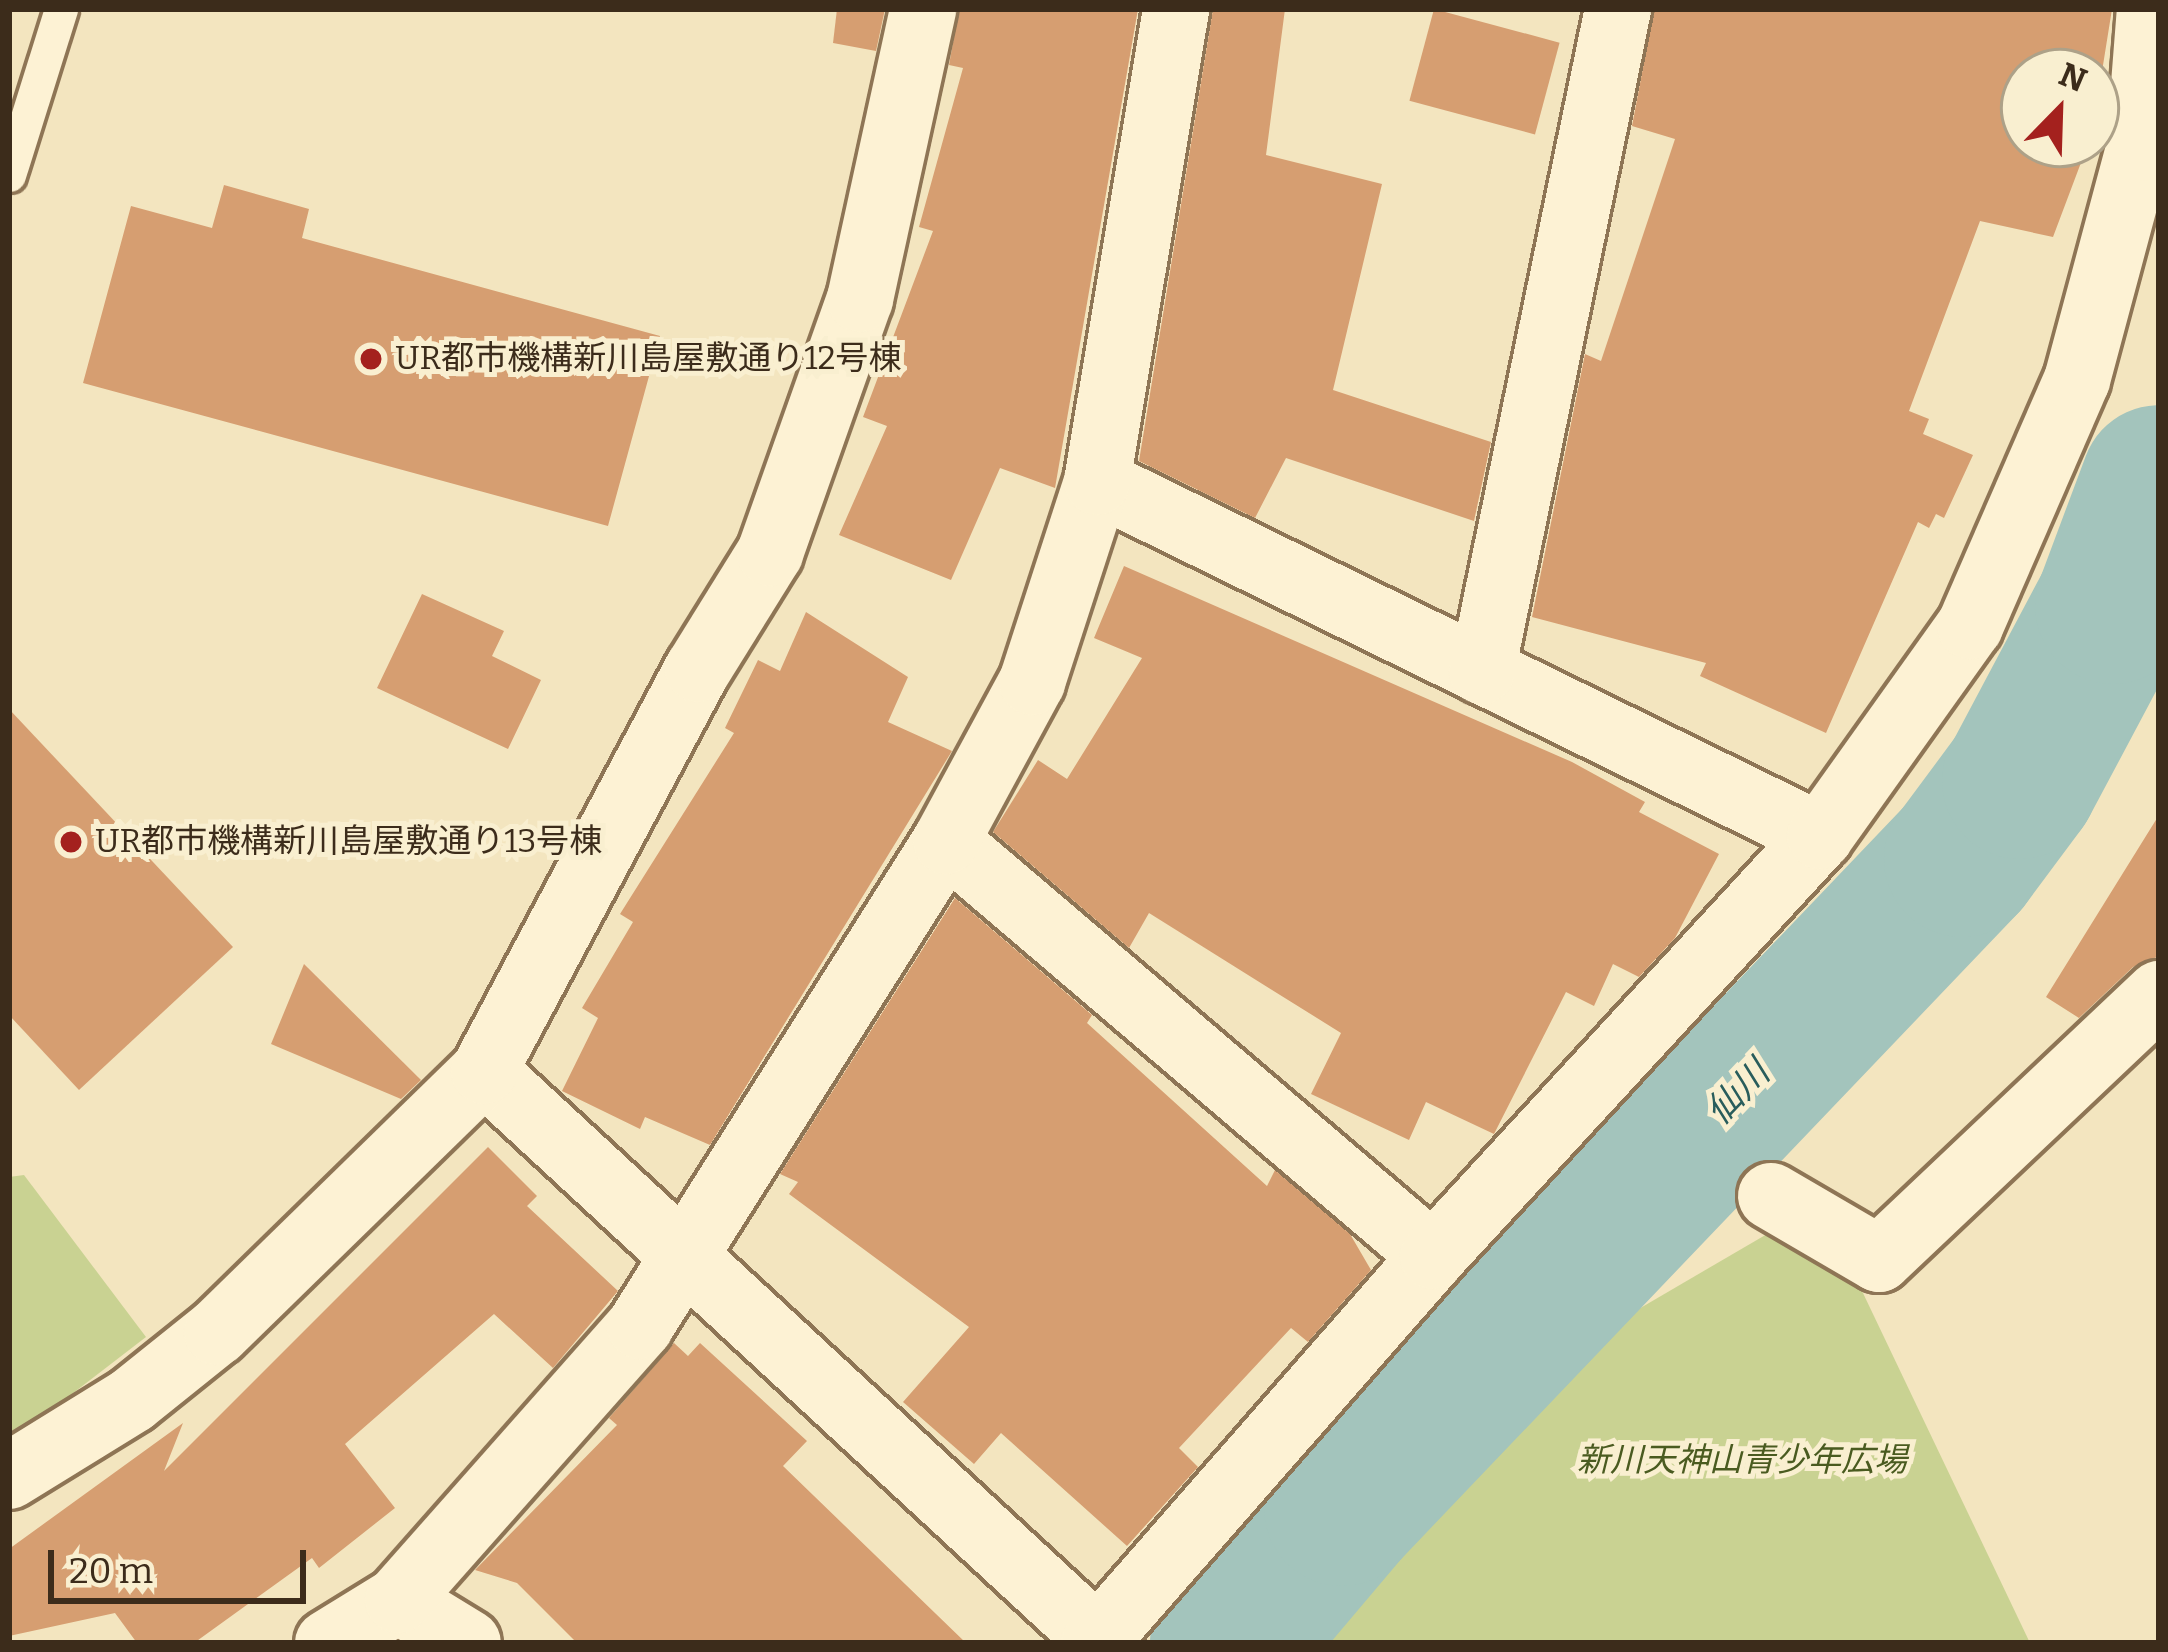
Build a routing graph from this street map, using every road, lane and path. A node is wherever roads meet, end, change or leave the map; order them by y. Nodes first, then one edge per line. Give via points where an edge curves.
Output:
1 (61, 9) edge
2 (923, 9) edge
3 (1176, 9) edge
4 (1618, 9) edge
5 (2150, 9) edge
6 (9, 175) edge
7 (1097, 482) junction
8 (1482, 671) junction
9 (1820, 836) junction
10 (946, 841) junction
11 (2159, 994) edge
12 (484, 1071) junction
13 (1772, 1196) dead end
14 (1433, 1256) junction
15 (685, 1258) junction
16 (9, 1476) edge
17 (398, 1600) junction
18 (1096, 1641) edge
19 (328, 1643) edge
20 (468, 1643) edge

1 - 6 lane
2 - 12 street via 860,299 770,553 698,669
3 - 7 street
4 - 8 street
5 - 9 street via 2139,148 2078,380 1970,626
7 - 8 street
7 - 10 street via 1032,682
8 - 9 street
9 - 14 street
10 - 14 street
10 - 15 street
11 - 13 street via 1879,1259
12 - 15 street
12 - 16 street via 217,1331 132,1400
14 - 18 street
15 - 17 street via 640,1326
15 - 18 street
17 - 19 street
17 - 20 street

